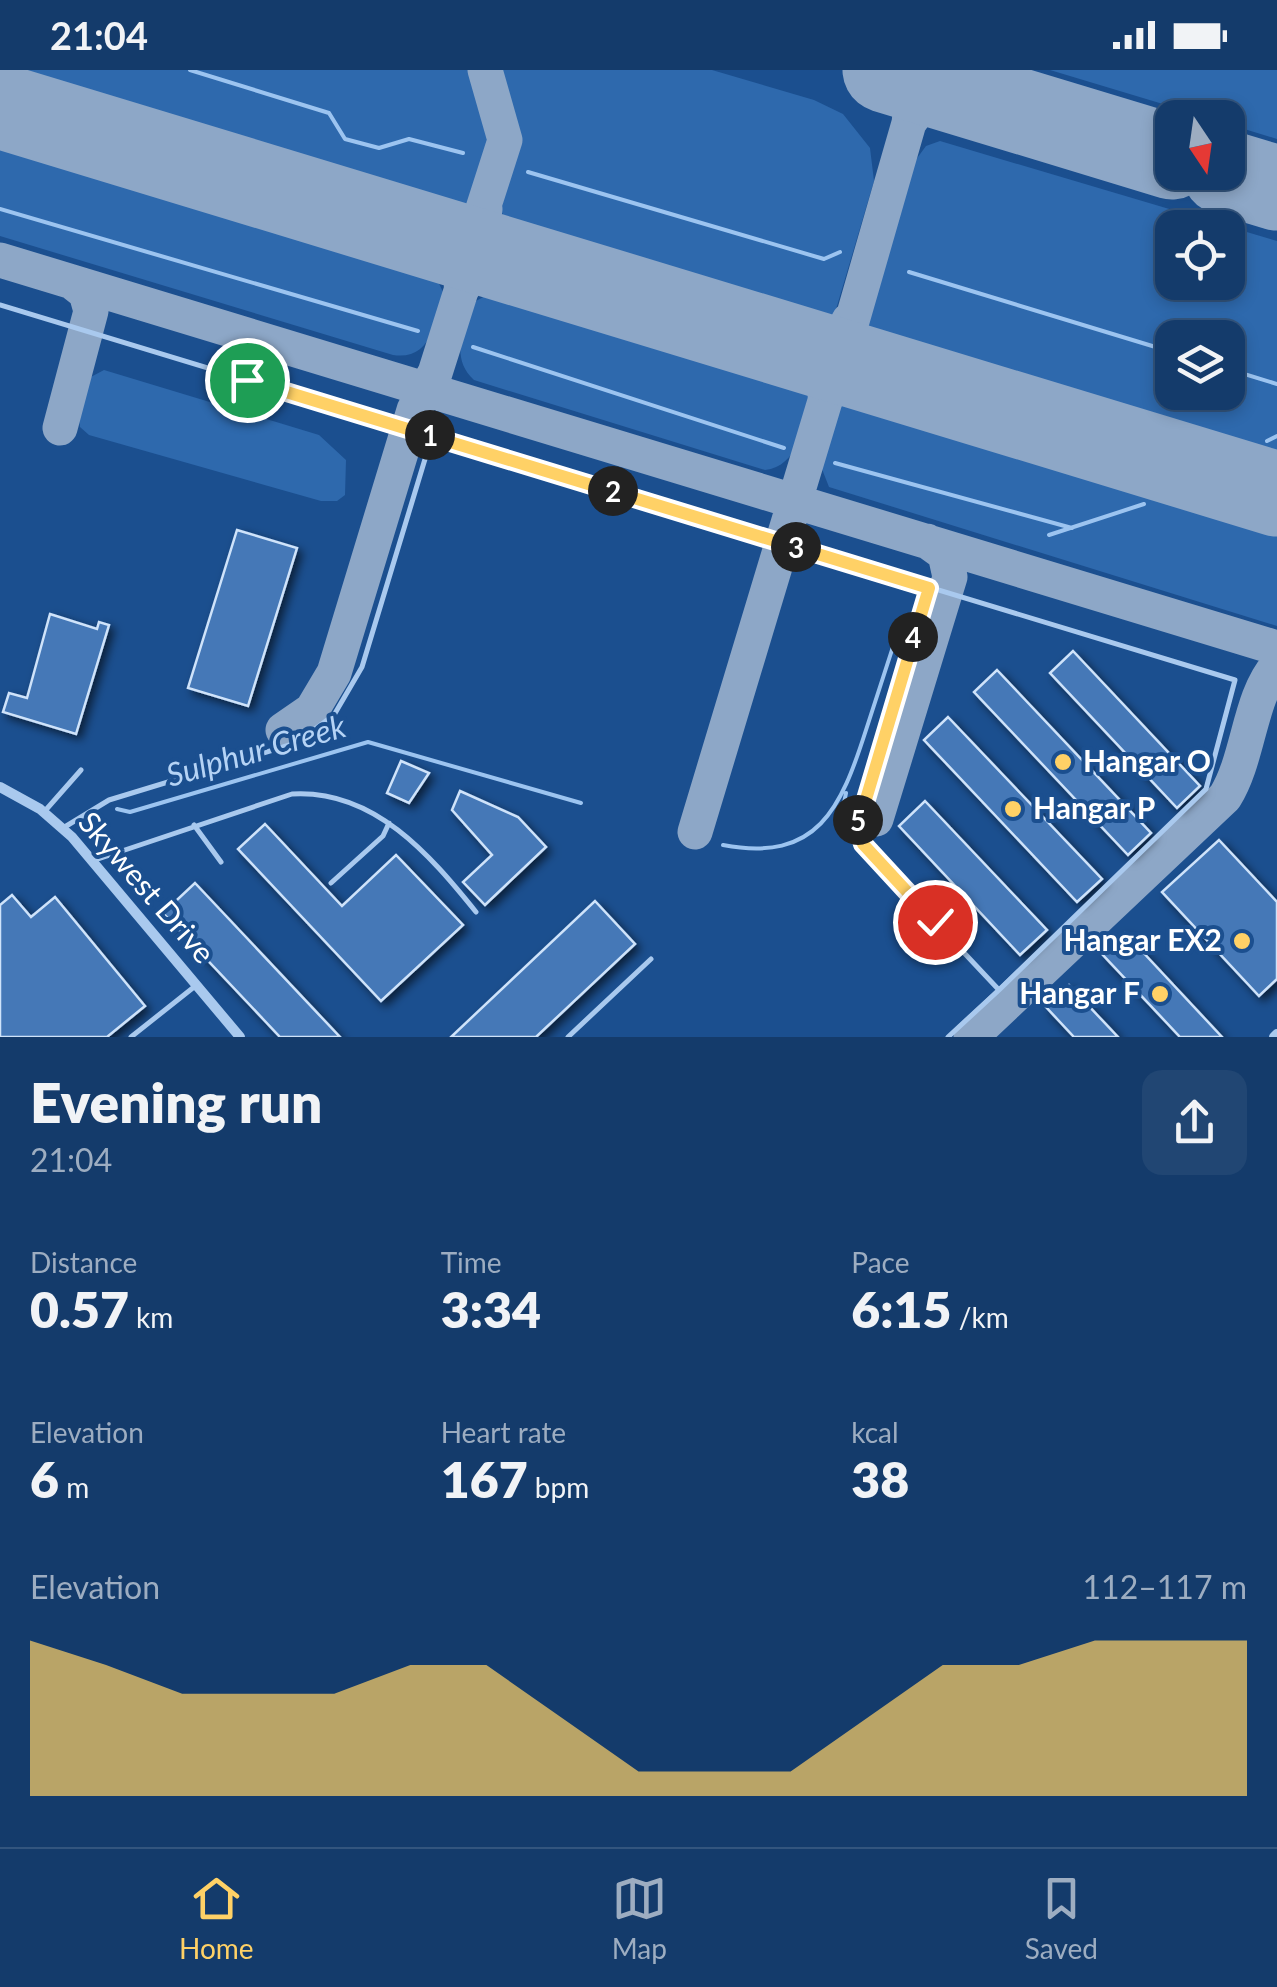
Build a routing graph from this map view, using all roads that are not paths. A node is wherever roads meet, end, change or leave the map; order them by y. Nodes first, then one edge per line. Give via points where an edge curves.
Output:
1 (0, 305) edge
2 (432, 436) junction
3 (929, 588) junction
4 (81, 770) dead end
5 (0, 788) edge
6 (44, 812) junction
7 (389, 823) junction
8 (194, 825) junction
9 (63, 828) junction
10 (93, 862) junction
11 (221, 862) dead end
12 (331, 883) dead end
13 (476, 912) dead end
14 (651, 959) dead end
15 (196, 985) junction
16 (999, 990) junction
17 (131, 1037) edge
18 (240, 1037) edge
19 (568, 1037) edge
20 (948, 1037) edge

1 - 2 lane
2 - 3 lane
2 - 9 lane via 362,667 334,714 296,743 101,803
3 - 16 lane via 858,826 874,857
3 - 16 lane via 1236,680 1206,790
4 - 6 lane
5 - 6 street, Skywest Drive
6 - 9 street, Skywest Drive
7 - 8 lane via 332,796 310,793
7 - 12 lane
7 - 13 lane via 419,844
8 - 10 lane
8 - 11 lane
9 - 10 street, Skywest Drive
10 - 15 street, Skywest Drive
14 - 19 lane
15 - 17 lane
15 - 18 street, Skywest Drive
16 - 20 lane

